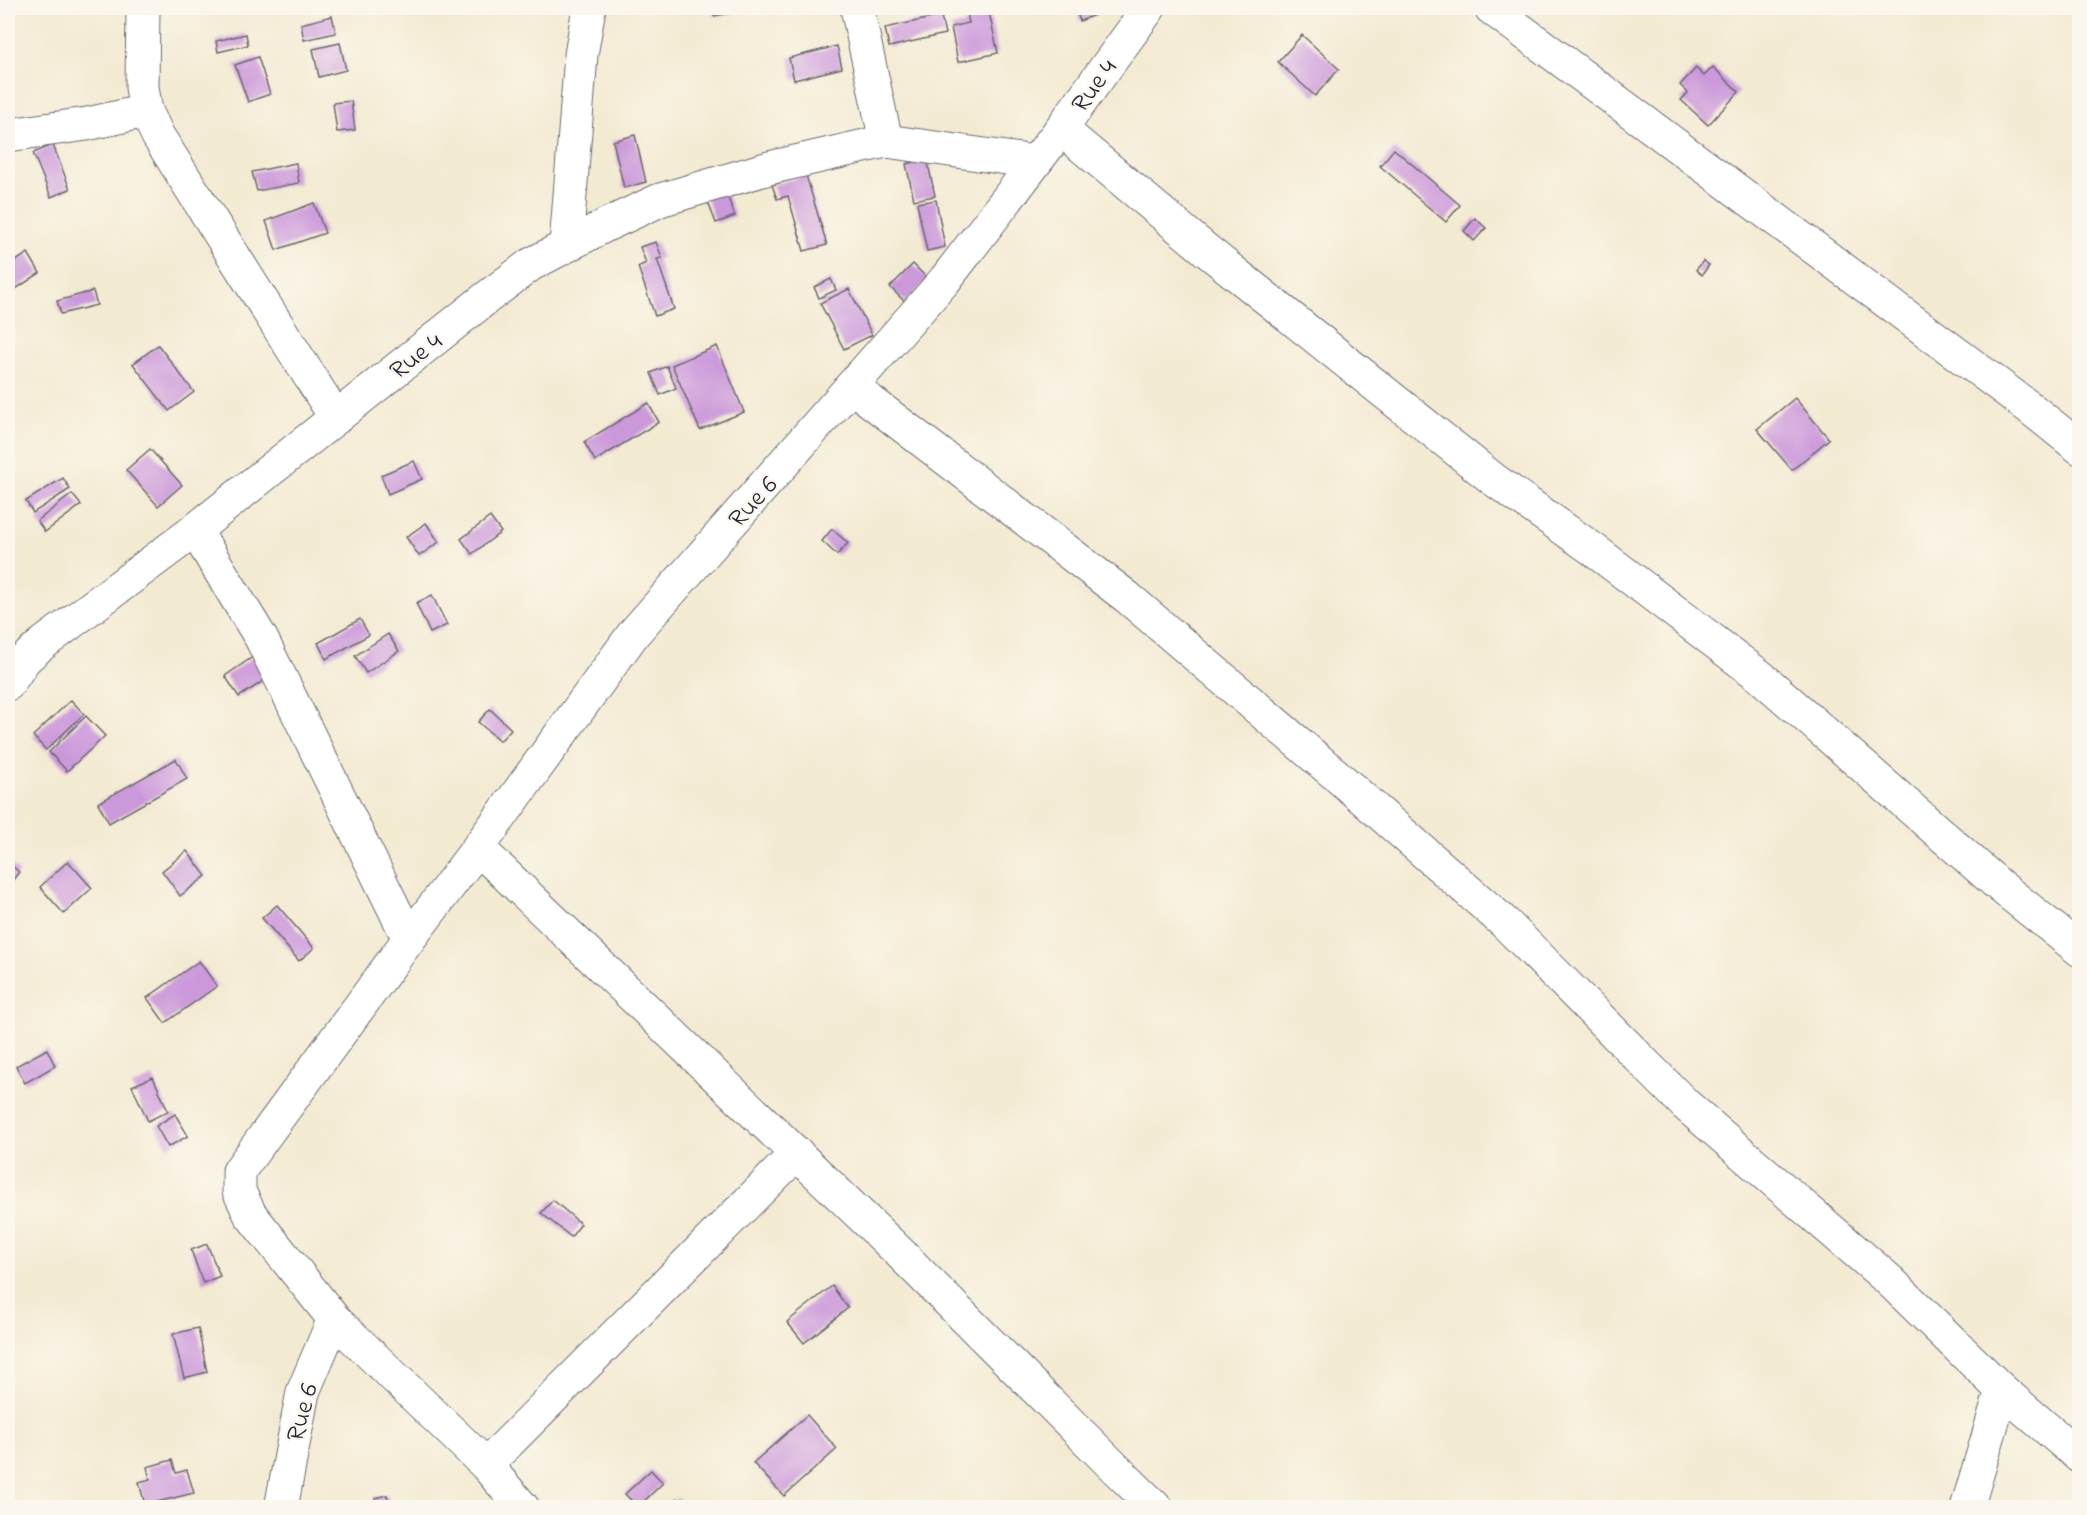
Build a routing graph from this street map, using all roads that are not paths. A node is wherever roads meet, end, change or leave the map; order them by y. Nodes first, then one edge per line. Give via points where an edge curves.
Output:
1 (143, 8) edge
2 (590, 8) edge
3 (857, 8) edge
4 (1149, 8) edge
5 (1491, 8) edge
6 (146, 111) junction
7 (1061, 129) junction
8 (8, 135) edge
9 (886, 141) junction
10 (1035, 162) junction
11 (566, 246) junction
12 (852, 387) junction
13 (336, 418) junction
14 (2079, 448) edge
15 (195, 530) junction
16 (8, 684) edge
17 (478, 849) junction
18 (408, 939) junction
19 (2079, 951) edge
20 (797, 1153) junction
21 (333, 1319) junction
22 (2002, 1390) junction
23 (2079, 1457) edge
24 (486, 1466) junction
25 (281, 1508) edge
26 (523, 1508) edge
27 (1156, 1508) edge
28 (1967, 1508) edge

1 - 6 street via 142,87
2 - 11 street via 581,55
3 - 9 street
4 - 7 street, Rue 4
5 - 14 street
6 - 8 street
6 - 13 street
7 - 10 street, Rue 4
7 - 19 street via 1493,479 1594,550 1761,678
9 - 10 street
9 - 11 street, Rue 4 via 769,168 660,201
10 - 12 street, Rue 6 via 945,280
11 - 13 street, Rue 4 via 530,266
12 - 17 street, Rue 6 via 634,633
12 - 22 street via 1127,597 1345,783 1506,924 1686,1105 1890,1281
13 - 15 street, Rue 4
15 - 16 street, Rue 4 via 41,645 24,660
15 - 18 street via 261,638
17 - 18 street, Rue 6
17 - 20 street
18 - 21 street, Rue 6 via 239,1171 239,1191 250,1214
20 - 24 street
20 - 27 street
21 - 24 street, Rue 6
21 - 25 street, Rue 6 via 303,1392
22 - 23 street
22 - 28 street
24 - 26 street, Rue 6

